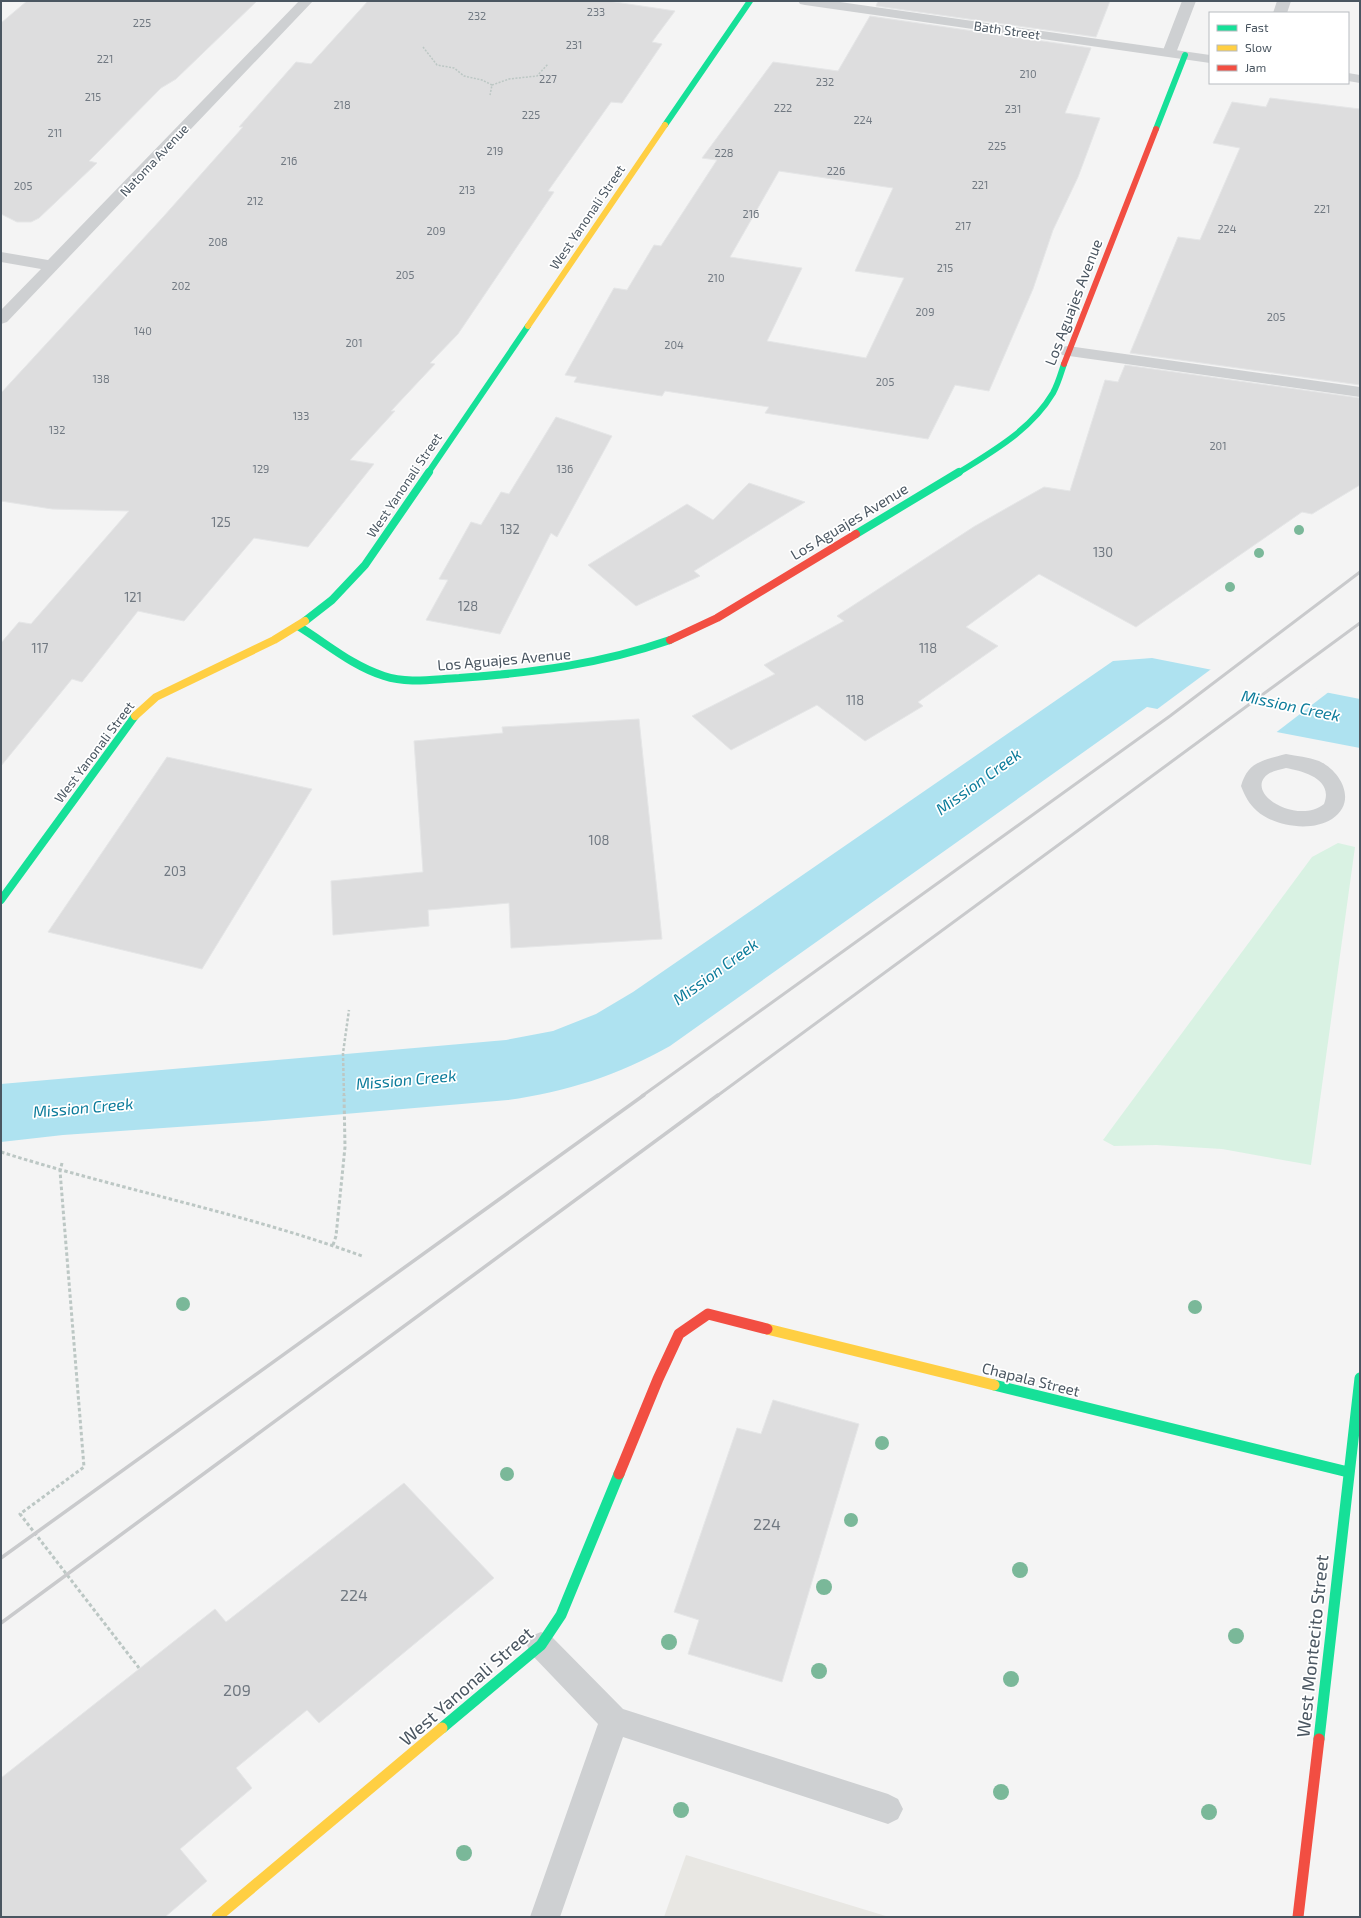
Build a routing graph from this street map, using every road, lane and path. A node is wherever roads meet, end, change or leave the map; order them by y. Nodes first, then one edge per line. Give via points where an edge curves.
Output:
1 (306, 1) edge
2 (750, 1) edge
3 (805, 1) edge
4 (1189, 1) edge
5 (1284, 1) edge
6 (1280, 12) edge
7 (423, 47) dead end
8 (1170, 53) junction
9 (1185, 56) junction
10 (1209, 58) edge
11 (548, 64) dead end
12 (1349, 77) edge
13 (1360, 78) edge
14 (492, 85) junction
15 (490, 95) dead end
16 (1, 257) edge
17 (53, 266) junction
18 (1, 319) edge
19 (1068, 351) junction
20 (1360, 392) edge
21 (298, 626) junction
22 (1, 900) edge
23 (349, 1010) dead end
24 (1, 1152) edge
25 (62, 1163) dead end
26 (60, 1171) junction
27 (333, 1245) junction
28 (362, 1256) dead end
29 (708, 1314) joint
30 (1360, 1378) edge
31 (1348, 1472) junction
32 (541, 1645) junction
33 (139, 1668) dead end
34 (614, 1720) junction
35 (888, 1809) dead end
36 (217, 1917) edge
37 (545, 1917) edge
38 (1298, 1917) edge

1 - 17 street, Natoma Avenue
2 - 21 street, West Yanonali Street via 365,565 332,600
3 - 8 street, Bath Street
4 - 8 street
5 - 6 street
7 - 14 path via 437,65 454,68 464,76
8 - 9 street, Bath Street
9 - 10 street, Bath Street
9 - 19 street, Los Aguajes Avenue
11 - 14 path via 537,76 509,79
12 - 13 street
14 - 15 path
16 - 17 street
17 - 18 street, Natoma Avenue
19 - 20 street
19 - 21 street, Los Aguajes Avenue via 1054,392 1038,414 1004,445 717,618 676,638 630,654 582,666 530,674 410,680 384,676
21 - 22 street, West Yanonali Street via 156,697 134,716
23 - 27 path via 343,1053 345,1146
24 - 26 path
25 - 26 path
26 - 27 path via 274,1226
26 - 33 path via 84,1467 20,1514
27 - 28 path
29 - 31 street, Chapala Street
29 - 32 street, West Yanonali Street via 679,1334 664,1364 561,1615
30 - 31 street, West Montecito Street
31 - 38 street, West Montecito Street
32 - 34 street
32 - 36 street, West Yanonali Street
34 - 35 street
34 - 37 street

